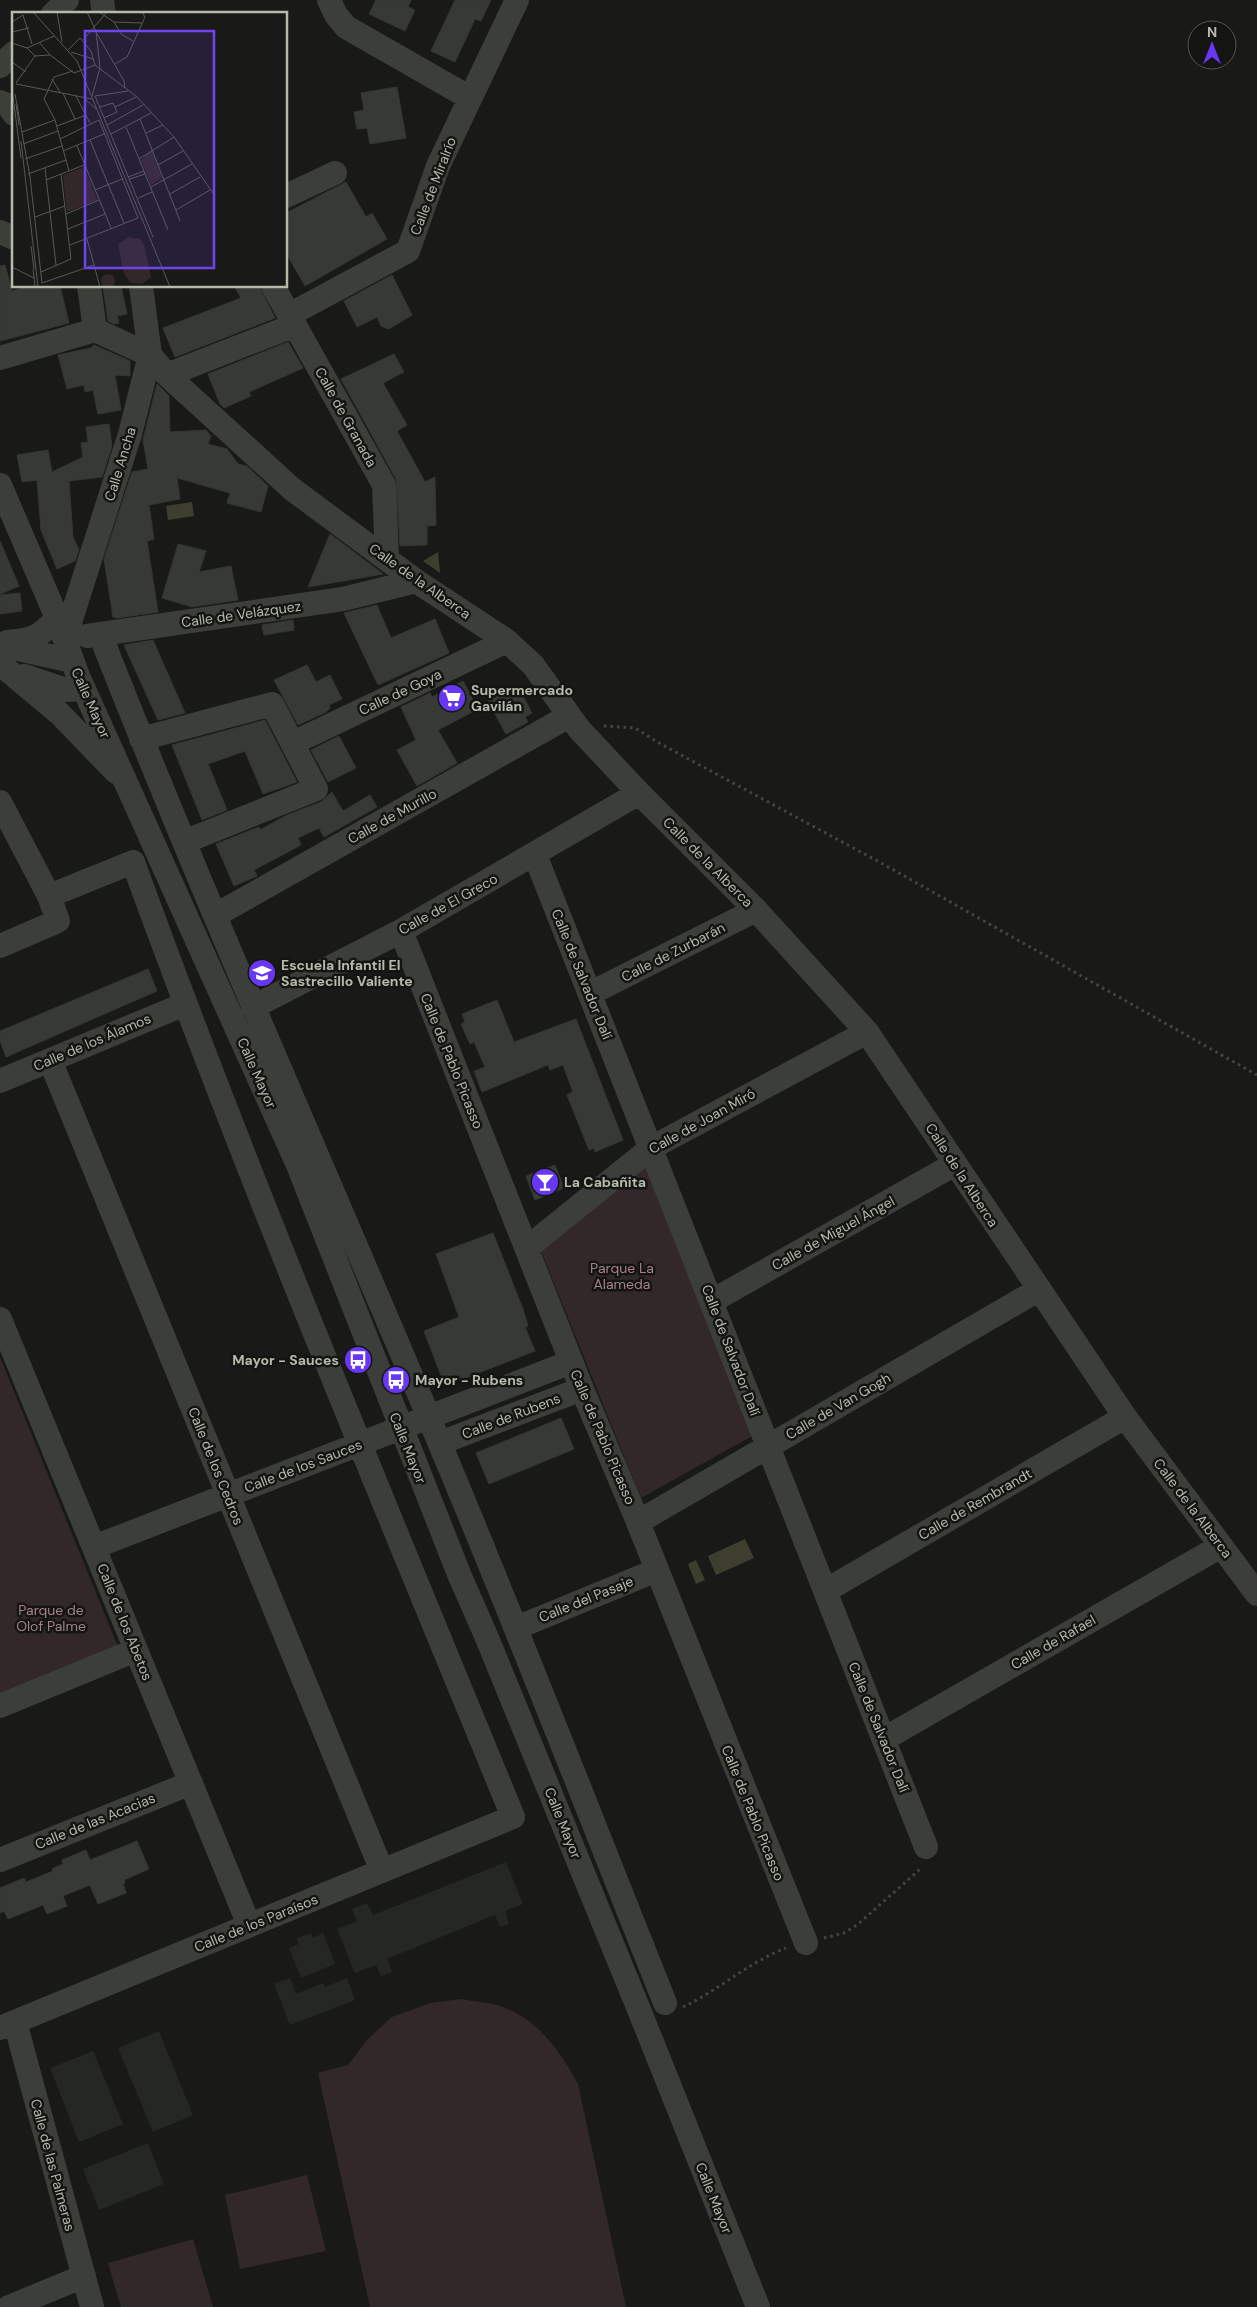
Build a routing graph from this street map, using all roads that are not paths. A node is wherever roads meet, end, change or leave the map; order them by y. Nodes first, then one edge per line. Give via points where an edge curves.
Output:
1 (67, 0) edge
2 (329, 0) edge
3 (517, 0) edge
4 (55, 12) edge
5 (12, 55) edge
6 (0, 66) edge
7 (470, 98) junction
8 (0, 102) edge
9 (12, 111) edge
10 (335, 173) dead end
11 (288, 195) edge
12 (0, 232) edge
13 (12, 237) edge
14 (89, 288) edge
15 (141, 288) edge
16 (274, 288) edge
17 (292, 320) junction
18 (95, 330) junction
19 (150, 355) junction
20 (0, 358) edge
21 (167, 375) junction
22 (0, 485) edge
23 (387, 558) junction
24 (416, 581) junction
25 (61, 628) junction
26 (100, 634) junction
27 (507, 641) junction
28 (0, 644) edge
29 (72, 661) junction
30 (3, 666) edge
31 (84, 688) junction
32 (574, 723) junction
33 (141, 740) junction
34 (293, 743) junction
35 (129, 785) junction
36 (639, 793) junction
37 (2, 813) edge
38 (184, 842) junction
39 (535, 855) junction
40 (49, 896) junction
41 (756, 910) junction
42 (216, 915) junction
43 (401, 930) junction
44 (0, 946) edge
45 (591, 993) junction
46 (185, 1004) junction
47 (253, 1007) junction
48 (867, 1032) junction
49 (50, 1060) junction
50 (0, 1081) edge
51 (651, 1148) junction
52 (955, 1164) junction
53 (527, 1248) junction
54 (1038, 1290) junction
55 (712, 1301) junction
56 (0, 1319) edge
57 (572, 1362) junction
58 (582, 1389) junction
59 (428, 1417) junction
60 (1125, 1417) junction
61 (400, 1428) junction
62 (440, 1443) junction
63 (360, 1444) junction
64 (769, 1446) junction
65 (228, 1495) junction
66 (638, 1522) junction
67 (1222, 1546) junction
68 (94, 1547) junction
69 (657, 1570) junction
70 (826, 1591) junction
71 (1257, 1594) edge
72 (516, 1628) junction
73 (136, 1650) junction
74 (0, 1706) edge
75 (884, 1739) junction
76 (191, 1782) junction
77 (926, 1846) dead end
78 (0, 1860) edge
79 (382, 1871) junction
80 (250, 1925) junction
81 (806, 1943) dead end
82 (665, 2003) dead end
83 (7, 2025) edge
84 (84, 2276) junction
85 (9, 2307) edge
86 (92, 2307) edge
87 (758, 2307) edge

1 - 4 street
2 - 7 street via 346,27
3 - 7 street, Calle de Miralrío
5 - 6 street
7 - 17 street, Calle de Miralrío via 438,166 408,251
8 - 9 street
10 - 11 street
12 - 13 street
14 - 18 street
15 - 19 street, Calle Ancha
16 - 17 street, Calle de Granada
17 - 21 street, Calle de Miralrío
17 - 23 street, Calle de Granada via 384,485
18 - 19 street, Calle de la Alberca
18 - 20 street
19 - 21 street, Calle de la Alberca
19 - 25 street, Calle Ancha via 130,434
21 - 23 street, Calle de la Alberca via 292,489
22 - 25 street, Calle Mayor
23 - 24 street, Calle de la Alberca
24 - 26 street, Calle de Velázquez via 343,599
24 - 27 street, Calle de la Alberca
25 - 26 street, Calle de Velázquez
25 - 28 street via 30,640
25 - 29 street, Calle Mayor
26 - 33 street, Calle Mayor
27 - 32 street, Calle de la Alberca via 533,665
27 - 34 street, Calle de Goya
28 - 29 street
29 - 31 street, Calle Mayor
30 - 31 street via 34,682 66,690
30 - 35 street via 60,714
31 - 35 street, Calle Mayor
32 - 36 street, Calle de la Alberca
32 - 42 street, Calle de Murillo
33 - 34 street via 272,704
33 - 38 street, Calle Mayor
34 - 38 street via 316,789
35 - 61 street, Calle Mayor via 298,1165
36 - 39 street, Calle de El Greco
36 - 41 street, Calle de la Alberca
37 - 40 street
38 - 42 street, Calle Mayor
39 - 43 street, Calle de El Greco
39 - 45 street, Calle de Salvador Dalí
40 - 44 street via 58,921
40 - 46 street via 133,862
41 - 45 street, Calle de Zurbarán
41 - 48 street, Calle de la Alberca
42 - 47 street, Calle Mayor
43 - 47 street, Calle de El Greco
43 - 53 street, Calle de Pablo Picasso
45 - 51 street, Calle de Salvador Dalí
46 - 49 street, Calle de los Álamos
46 - 63 street
47 - 59 street, Calle Mayor
48 - 51 street, Calle de Joan Miró
48 - 52 street, Calle de la Alberca
49 - 50 street, Calle de los Álamos
49 - 65 street, Calle de los Cedros
51 - 53 street, Calle de Joan Miró
51 - 55 street, Calle de Salvador Dalí
52 - 54 street, Calle de la Alberca
52 - 55 street, Calle de Miguel Ángel
53 - 57 street, Calle de Pablo Picasso
54 - 60 street, Calle de la Alberca
54 - 64 street, Calle de Van Gogh
55 - 64 street, Calle de Salvador Dalí
56 - 68 street, Calle de los Abetos
57 - 58 street, Calle de Pablo Picasso
57 - 59 street, Calle de Rubens
58 - 62 street, Calle de Rubens
58 - 66 street, Calle de Pablo Picasso
59 - 61 street, Calle de los Sauces
59 - 62 street, Calle Mayor
60 - 67 street, Calle de la Alberca
60 - 70 street, Calle de Rembrandt
61 - 63 street, Calle de los Sauces
61 - 87 street, Calle Mayor via 641,2012
62 - 72 street, Calle Mayor
63 - 65 street, Calle de los Sauces
63 - 79 street, Calle de los Paraísos via 513,1817
64 - 66 street, Calle de Van Gogh
64 - 70 street, Calle de Salvador Dalí
65 - 68 street, Calle de los Sauces
65 - 79 street, Calle de los Cedros
66 - 69 street, Calle de Pablo Picasso
67 - 71 street, Calle de la Alberca
67 - 75 street, Calle de Rafael
68 - 73 street, Calle de los Abetos
69 - 72 street, Calle del Pasaje
69 - 81 street, Calle de Pablo Picasso
70 - 75 street, Calle de Salvador Dalí
72 - 82 street, Calle Mayor
73 - 74 street
73 - 76 street, Calle de los Abetos
75 - 77 street, Calle de Salvador Dalí
76 - 78 street, Calle de las Acacias
76 - 80 street, Calle de los Abetos
79 - 80 street, Calle de los Paraísos
80 - 83 street, Calle de los Paraísos
83 - 84 street, Calle de las Palmeras
84 - 85 street
84 - 86 street, Calle de las Palmeras

